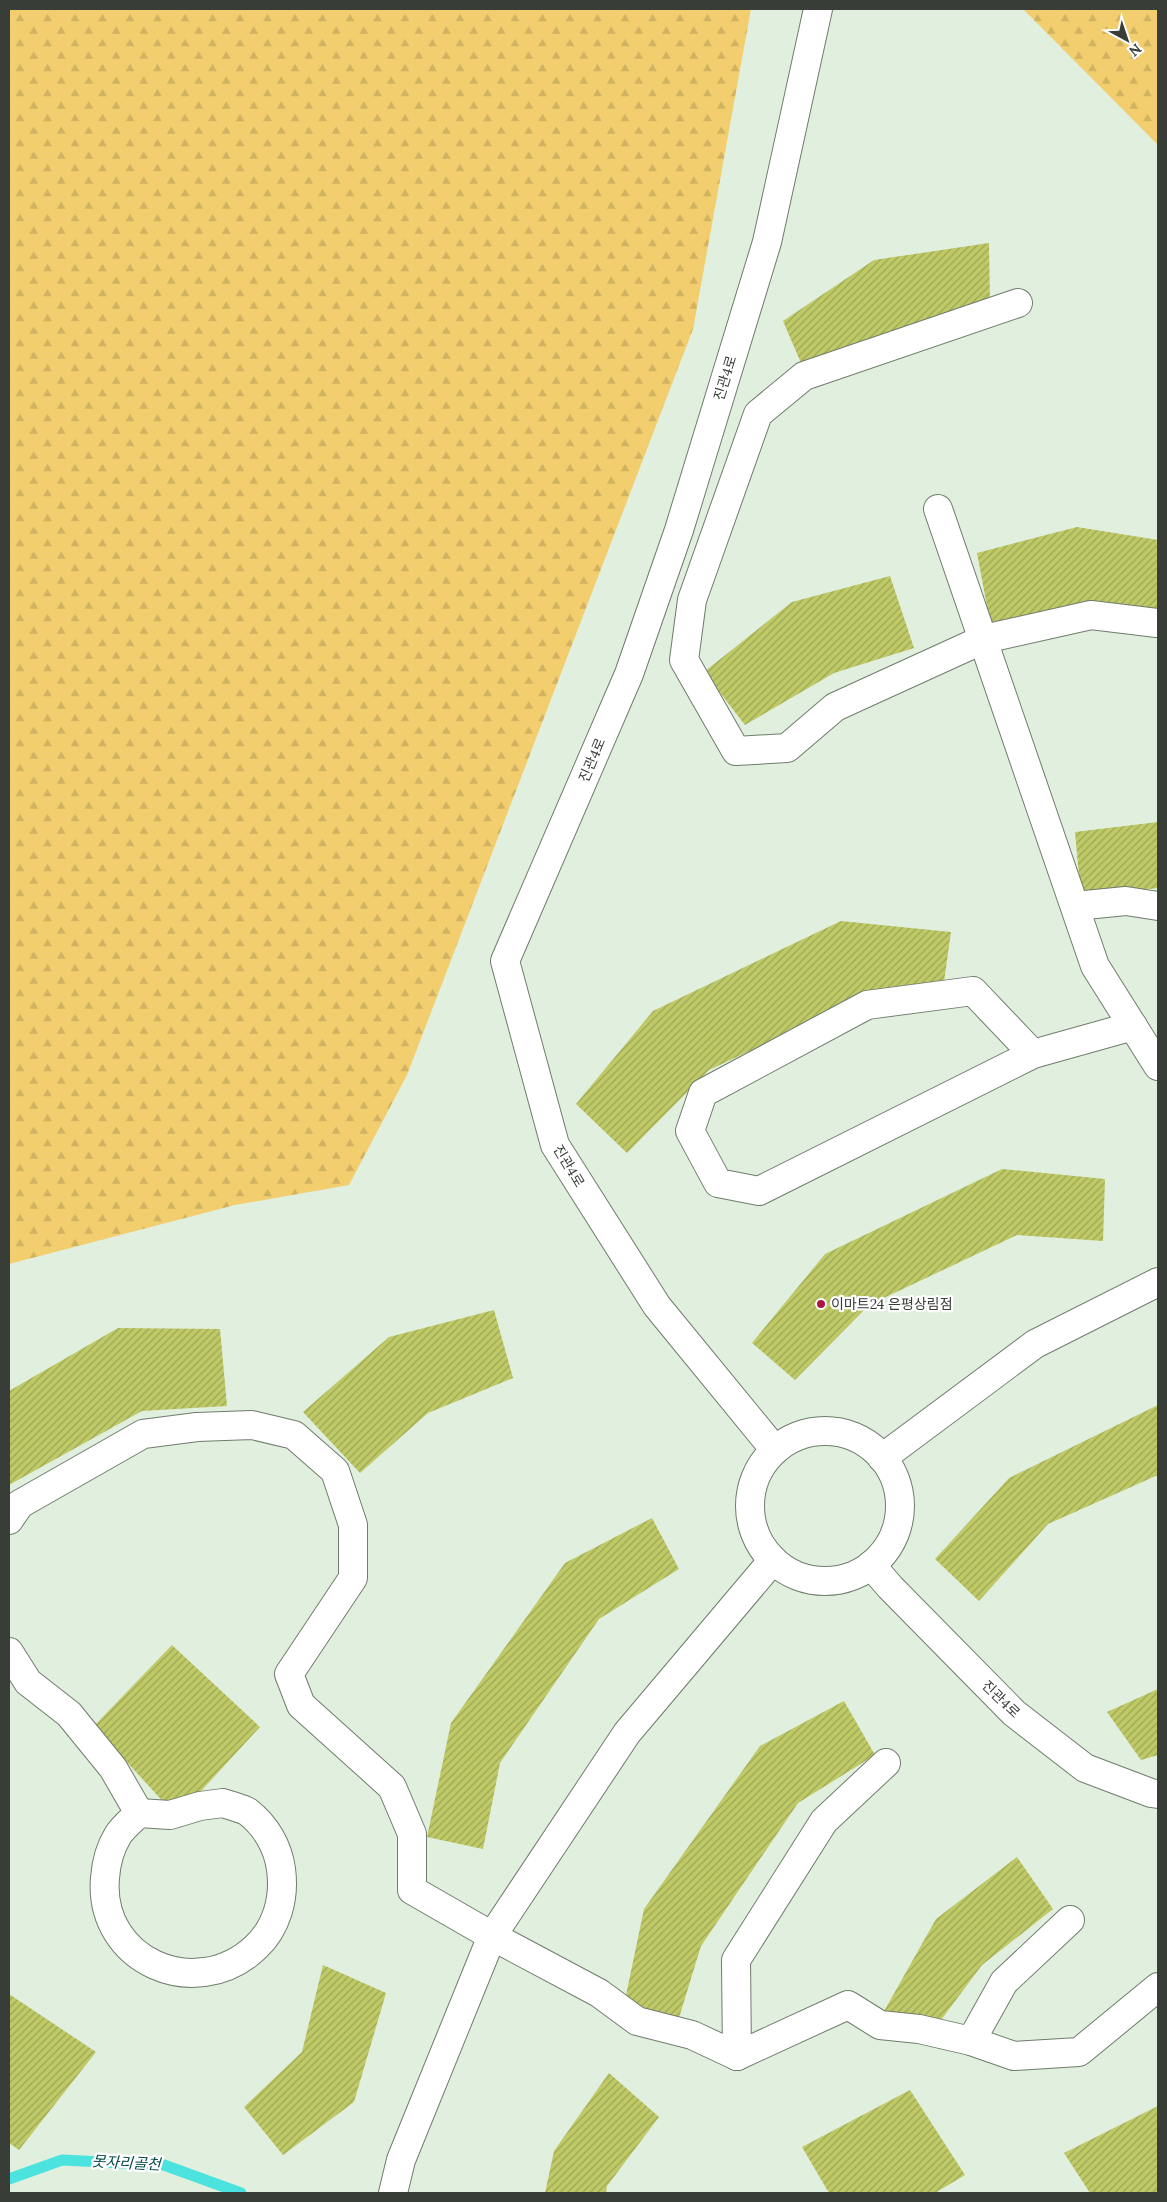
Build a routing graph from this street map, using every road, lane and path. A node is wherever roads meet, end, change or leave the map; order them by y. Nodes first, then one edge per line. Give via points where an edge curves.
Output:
1 (818, 9) edge
2 (1018, 303) dead end
3 (938, 509) dead end
4 (1157, 623) edge
5 (984, 639) junction
6 (1075, 906) junction
7 (1158, 906) edge
8 (1133, 1026) junction
9 (1033, 1054) junction
10 (1158, 1066) edge
11 (1158, 1282) edge
12 (775, 1450) junction
13 (882, 1458) junction
14 (9, 1520) edge
15 (773, 1560) junction
16 (871, 1565) junction
17 (9, 1652) edge
18 (886, 1763) dead end
19 (1158, 1794) edge
20 (139, 1813) junction
21 (1070, 1920) dead end
22 (492, 1936) junction
23 (1158, 1987) edge
24 (972, 2040) junction
25 (737, 2056) junction
26 (393, 2193) edge

1 - 12 street, 진관4로 via 767,242 679,530 629,674 505,961 555,1145 657,1306
2 - 5 street via 804,376 758,414 692,600 684,660 736,751 787,748 835,707
3 - 5 street
4 - 5 street via 1091,615
5 - 6 street
6 - 7 street via 1126,901
6 - 8 street via 1095,966
8 - 9 street
8 - 10 street
9 - 9 street via 759,1191 718,1183 690,1131 703,1092 867,1005 973,991
11 - 13 street via 1035,1344
12 - 13 street via 795,1437 818,1431 842,1433 865,1443
12 - 15 street via 759,1470 750,1494 750,1520 759,1544
13 - 16 street via 895,1478 900,1502 897,1526 887,1548
14 - 22 street via 20,1504 143,1434 197,1427 252,1425 294,1435 335,1472 353,1525 353,1578 289,1674 298,1698 301,1705 392,1787 412,1834 412,1890
15 - 16 street via 798,1577 823,1582 848,1578
15 - 22 street via 627,1733
16 - 19 street, 진관4로 via 1014,1713 1085,1768
17 - 20 street via 28,1682 69,1714 113,1768
18 - 25 street via 824,1820 736,1960
20 - 20 street via 170,1815 223,1803 247,1811 267,1832 280,1858 284,1886 278,1914 265,1940 242,1960 214,1972 184,1974 154,1966 129,1948 112,1923 104,1894 106,1864 118,1835
21 - 24 street via 1004,1982
22 - 25 street via 599,1993 637,2021 692,2034
22 - 26 street via 401,2160
23 - 24 street via 1079,2052 1014,2056
24 - 25 street via 880,2025 848,2004

